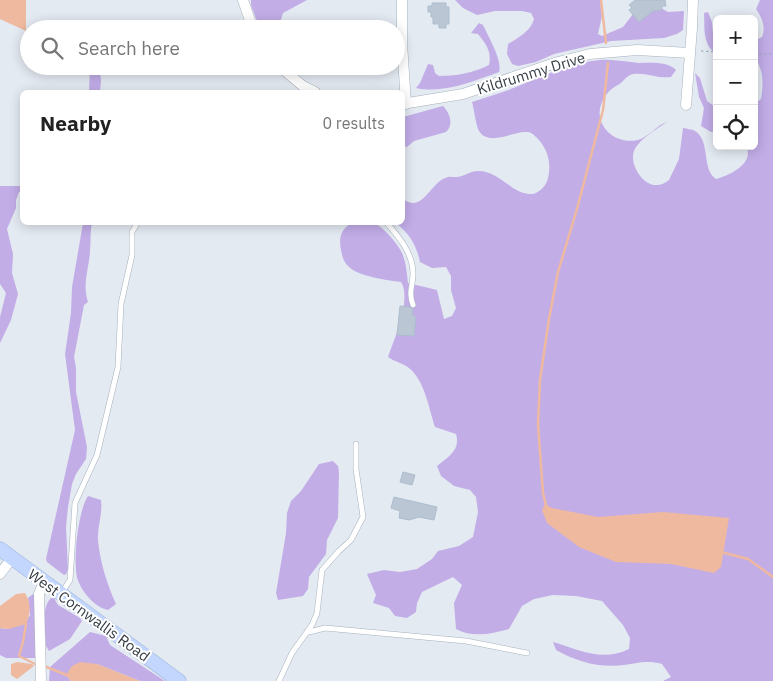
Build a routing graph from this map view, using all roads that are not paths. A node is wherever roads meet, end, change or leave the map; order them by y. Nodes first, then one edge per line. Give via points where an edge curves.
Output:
1 (242, 0) edge
2 (402, 0) edge
3 (693, 0) edge
4 (250, 20) edge
5 (402, 20) edge
6 (690, 52) junction
7 (290, 75) edge
8 (403, 75) edge
9 (311, 90) edge
10 (404, 90) edge
11 (405, 104) edge
12 (686, 105) dead end
13 (136, 225) edge
14 (388, 225) edge
15 (413, 305) dead end
16 (356, 444) dead end
17 (0, 549) edge
18 (12, 558) junction
19 (0, 574) edge
20 (44, 581) junction
21 (61, 594) junction
22 (308, 632) junction
23 (527, 653) dead end
24 (41, 681) edge
25 (179, 681) edge
26 (279, 681) edge

1 - 4 street
2 - 5 street
3 - 6 street
6 - 11 street, Kildrummy Drive via 637,50 590,54 462,94
6 - 12 street
7 - 9 street
8 - 10 street
13 - 21 lane via 132,232 132,255 121,304 118,366 97,455 75,504 70,580
14 - 15 lane via 401,240 411,262
16 - 22 lane via 363,517 351,540 322,570 317,614
17 - 18 street, West Cornwallis Road
18 - 19 street
18 - 20 street, West Cornwallis Road
20 - 21 street, West Cornwallis Road
20 - 24 street via 39,594
21 - 25 street, West Cornwallis Road
22 - 23 lane via 325,628 466,641
22 - 26 lane via 292,653

